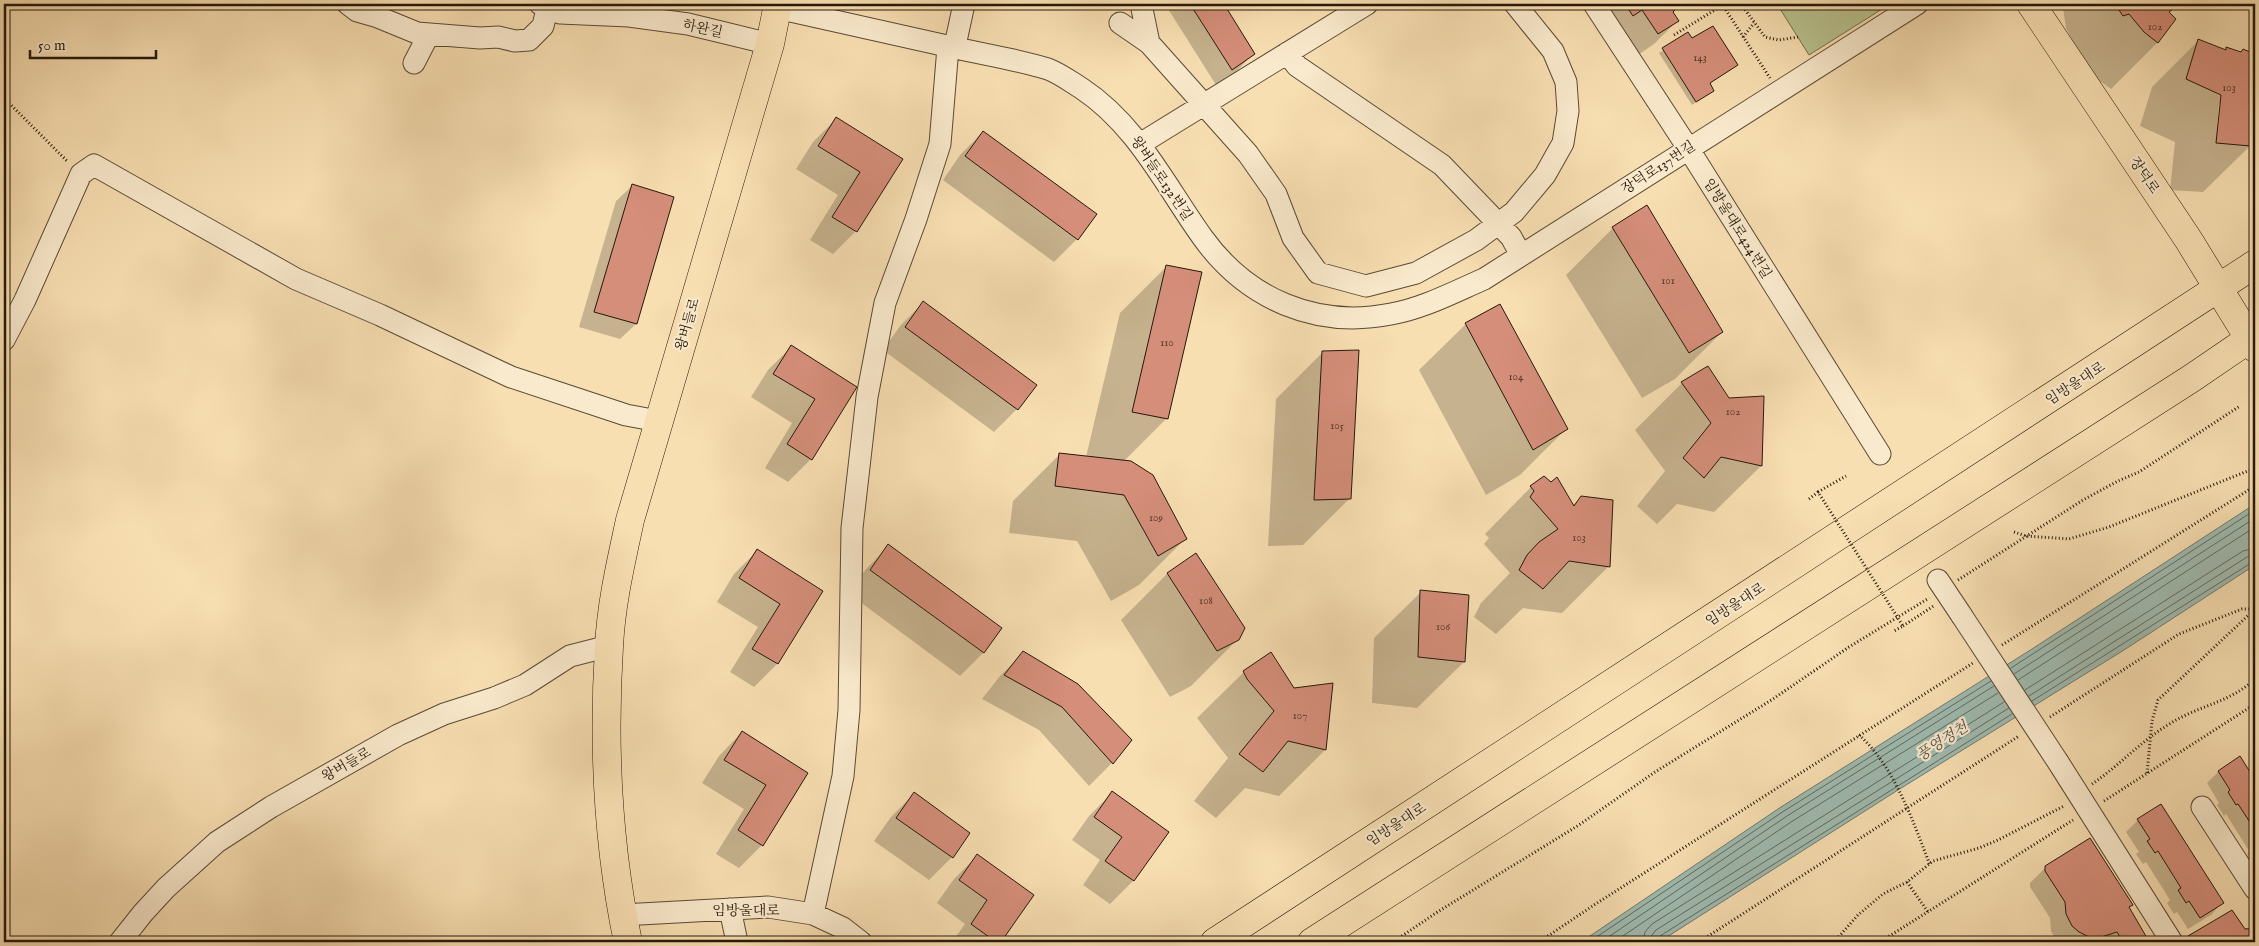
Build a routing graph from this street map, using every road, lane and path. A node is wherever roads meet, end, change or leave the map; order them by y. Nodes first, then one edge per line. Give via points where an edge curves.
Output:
1 (964, 4) edge
2 (1141, 4) edge
3 (1367, 4) edge
4 (1515, 4) edge
5 (1594, 4) edge
6 (1722, 4) edge
7 (1741, 4) edge
8 (1917, 4) edge
9 (2031, 4) edge
10 (544, 6) edge
11 (778, 6) edge
12 (350, 13) edge
13 (1120, 23) dead end
14 (1754, 23) junction
15 (429, 34) junction
16 (1674, 35) dead end
17 (1744, 37) junction
18 (1798, 37) dead end
19 (1148, 43) junction
20 (770, 44) junction
21 (948, 46) junction
22 (1287, 53) junction
23 (414, 62) dead end
24 (1770, 79) dead end
25 (4, 98) edge
26 (1203, 105) junction
27 (1140, 144) junction
28 (1688, 148) junction
29 (81, 174) junction
30 (1499, 223) junction
31 (1521, 255) junction
32 (2255, 264) edge
33 (2217, 288) junction
34 (1392, 314) joint
35 (4, 340) edge
36 (2253, 341) edge
37 (2240, 406) dead end
38 (658, 421) junction
39 (1880, 454) dead end
40 (2255, 468) edge
41 (1846, 476) dead end
42 (2255, 486) edge
43 (1818, 492) junction
44 (1809, 498) dead end
45 (2014, 532) dead end
46 (2026, 536) junction
47 (1940, 591) junction
48 (2255, 609) edge
49 (1903, 626) junction
50 (1894, 631) dead end
51 (609, 646) junction
52 (1994, 650) dead end
53 (1977, 661) dead end
54 (2255, 679) edge
55 (2255, 704) edge
56 (2049, 717) dead end
57 (2024, 733) dead end
58 (1859, 735) junction
59 (2150, 736) junction
60 (2147, 774) junction
61 (2083, 802) junction
62 (1907, 807) junction
63 (2202, 807) dead end
64 (1930, 865) junction
65 (1907, 882) junction
66 (2255, 889) edge
67 (730, 909) junction
68 (1928, 912) junction
69 (813, 914) junction
70 (622, 915) junction
71 (120, 942) edge
72 (628, 942) edge
73 (737, 942) edge
74 (861, 942) edge
75 (1215, 942) edge
76 (1312, 942) edge
77 (1393, 942) edge
78 (1539, 942) edge
79 (1699, 942) edge
80 (1834, 942) edge
81 (1880, 942) edge
82 (2172, 942) edge

1 - 21 street via 956,40
2 - 19 street
3 - 22 street
4 - 30 street via 1553,51 1566,82 1568,111 1563,143 1545,175 1514,212
5 - 28 street, 임방울대로424번길
6 - 16 path
6 - 17 path
7 - 14 path
8 - 28 street, 장덕로137번길
9 - 33 main road, 장덕로 via 2188,239
10 - 15 street, 하완길 via 542,26 529,40
10 - 20 street, 하완길 via 560,13 629,16 688,24
11 - 20 main road, 왕버들로
11 - 21 street, 왕버들로132번길
12 - 15 street, 하완길 via 378,17 417,33
13 - 19 street
14 - 17 path
14 - 18 path via 1765,37 1779,40
15 - 23 street
17 - 24 path
19 - 26 street
20 - 38 main road, 왕버들로
21 - 27 street, 왕버들로132번길 via 1050,70 1105,106
21 - 69 street via 940,144 885,303 866,397 852,528 849,710 843,776
22 - 26 street
22 - 30 street via 1297,66 1442,165
25 - 29 path
26 - 27 street
26 - 30 street via 1248,154 1276,194 1293,238 1318,273 1366,286 1416,274
27 - 34 street, 왕버들로132번길 via 1203,238 1230,272 1270,299 1294,309 1336,316
28 - 31 street, 장덕로137번길
28 - 39 street, 임방울대로424번길
29 - 35 street
29 - 38 street via 94,165 296,279 511,377 626,415
30 - 31 street
31 - 34 street, 장덕로137번길 via 1484,279
32 - 33 main road, 임방울대로
33 - 36 main road, 장덕로
33 - 75 main road, 임방울대로 via 2130,348
36 - 76 main road
37 - 46 path via 2139,472 2083,500
38 - 51 main road, 왕버들로 via 628,527 617,578
40 - 46 path via 2109,527 2069,539
41 - 43 path
42 - 52 path
43 - 44 path, bridge
43 - 49 path, bridge
45 - 46 path
46 - 47 path
47 - 49 path
47 - 61 street, bridge via 1962,616
47 - 77 path
48 - 56 path via 2242,609 2179,634
48 - 59 path via 2158,700
49 - 50 path, bridge
51 - 70 main road, 왕버들로 via 609,773
51 - 71 street, 왕버들로 via 570,656 525,684 398,735 271,807 217,842 173,882
53 - 58 path
54 - 59 path via 2228,698 2186,714
55 - 60 path
57 - 62 path
58 - 62 path via 1871,746
58 - 78 path
59 - 60 path
59 - 61 path via 2105,775
60 - 61 path
61 - 64 path via 2061,808 1979,848 1933,861
61 - 68 path
61 - 82 street
62 - 64 path
62 - 79 path
63 - 66 street
64 - 65 path
65 - 68 path
65 - 80 path via 1883,894
67 - 69 street, 임방울대로 via 768,907
67 - 70 street, 임방울대로
67 - 73 street
68 - 81 path
69 - 74 street, 임방울대로 via 843,928
70 - 72 main road, 왕버들로

